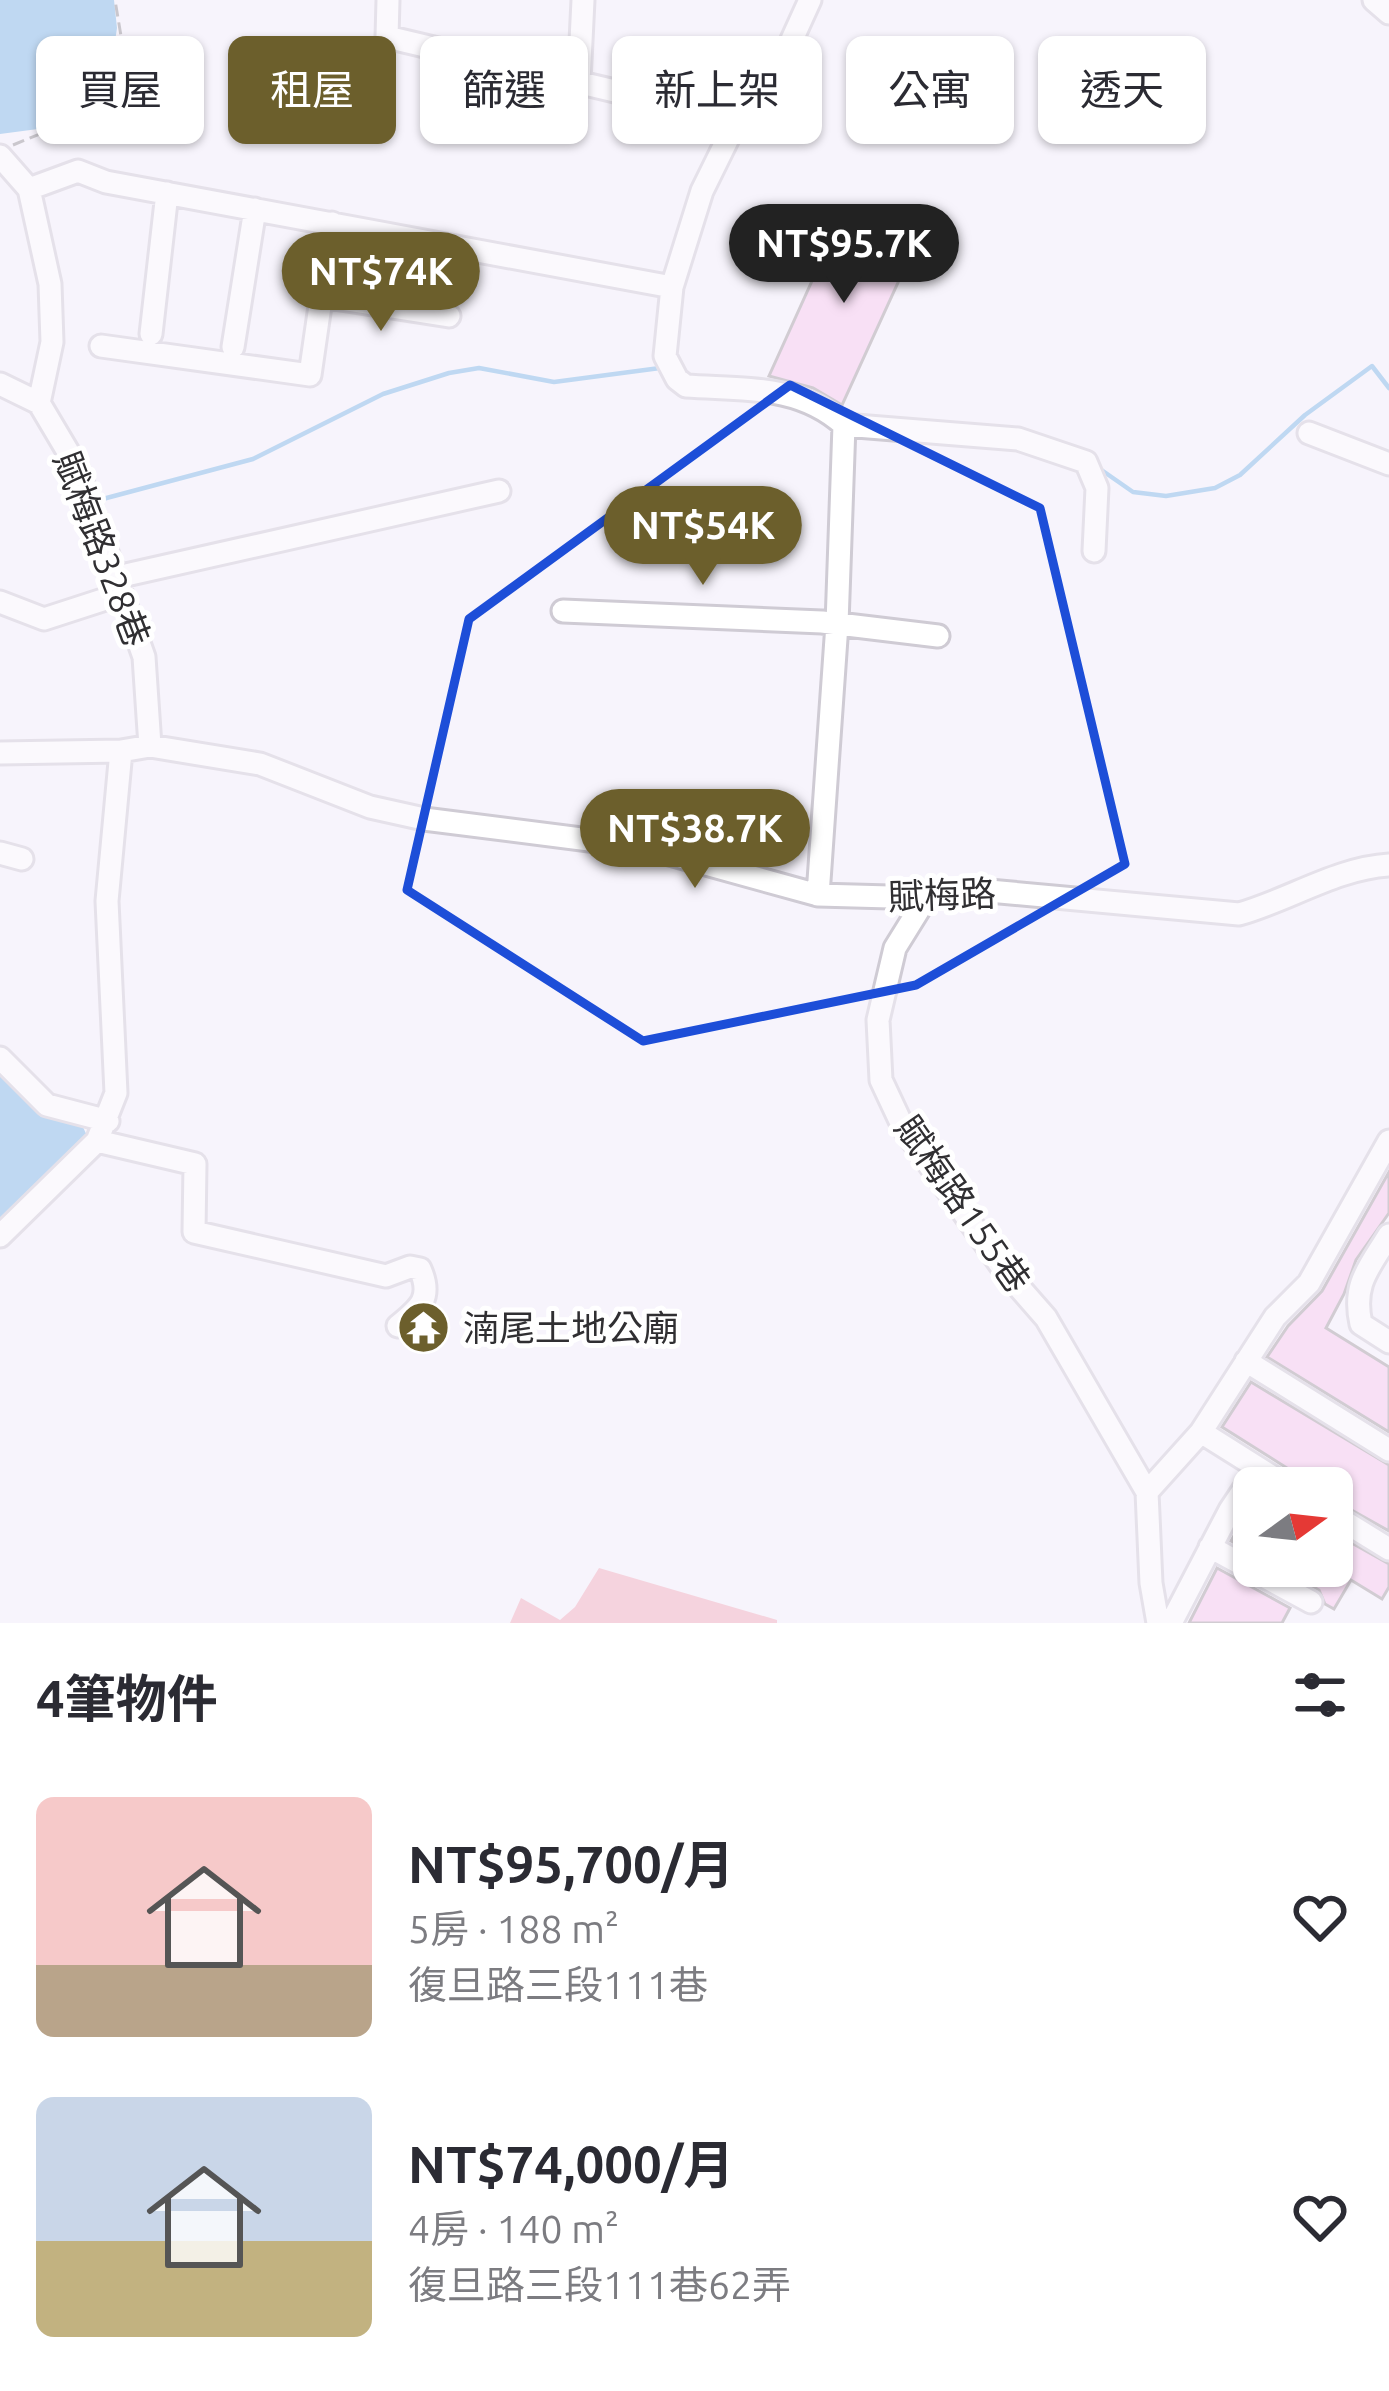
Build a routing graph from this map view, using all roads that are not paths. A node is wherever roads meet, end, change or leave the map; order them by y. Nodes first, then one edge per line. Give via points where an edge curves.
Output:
1 (388, 0) edge
2 (583, 0) edge
3 (810, 0) edge
4 (1375, 0) edge
5 (1389, 13) edge
6 (581, 36) edge
7 (794, 36) edge
8 (420, 45) edge
9 (725, 144) edge
10 (0, 153) edge
11 (29, 189) junction
12 (166, 194) junction
13 (254, 209) junction
14 (332, 223) junction
15 (672, 287) junction
16 (321, 296) junction
17 (449, 316) dead end
18 (151, 334) dead end
19 (101, 346) dead end
20 (233, 347) dead end
21 (0, 384) edge
22 (39, 403) junction
23 (844, 425) junction
24 (1309, 433) dead end
25 (1389, 464) edge
26 (499, 491) dead end
27 (1094, 551) dead end
28 (119, 586) junction
29 (0, 602) edge
30 (562, 611) dead end
31 (837, 624) junction
32 (938, 636) dead end
33 (150, 746) junction
34 (121, 752) junction
35 (0, 753) edge
36 (1389, 865) edge
37 (818, 895) junction
38 (926, 898) junction
39 (0, 1058) edge
40 (102, 1131) junction
41 (1389, 1141) edge
42 (1389, 1235) edge
43 (0, 1236) edge
44 (398, 1326) dead end
45 (1389, 1342) edge
46 (1246, 1361) junction
47 (1202, 1432) junction
48 (1389, 1450) edge
49 (1256, 1467) edge
50 (1147, 1492) junction
51 (1233, 1509) edge
52 (1353, 1527) edge
53 (1210, 1547) junction
54 (1389, 1549) edge
55 (1311, 1603) dead end
56 (1158, 1623) edge
57 (1171, 1623) edge

1 - 8 street via 387,37
2 - 6 street
3 - 7 street
4 - 5 street
9 - 15 street
10 - 11 street
11 - 12 street via 78,171
11 - 22 street via 50,284 52,342
12 - 13 street
12 - 18 street
13 - 14 street
13 - 20 street
14 - 15 street
14 - 16 street
15 - 23 street via 665,356 677,379 794,394
16 - 17 street
16 - 19 street via 310,375
21 - 22 street
22 - 28 street, 賦梅路328巷 via 77,467
23 - 27 street via 1018,439 1086,463 1097,488
23 - 31 street
24 - 25 street
26 - 28 street
28 - 29 street via 44,619
28 - 33 street, 賦梅路328巷 via 144,657
30 - 31 street
31 - 32 street
31 - 37 street
33 - 34 street, 賦梅路
33 - 37 street, 賦梅路 via 260,764 370,807 644,847
34 - 35 street, 賦梅路
34 - 40 street via 107,901 116,1093
36 - 38 street, 賦梅路 via 1366,866 1239,914 988,891
37 - 38 street, 賦梅路
38 - 50 street, 賦梅路155巷 via 895,948 878,1020 881,1079 904,1127 1046,1318
39 - 40 street via 47,1106
40 - 43 street
40 - 44 street via 195,1164 194,1232 386,1276 420,1269 427,1297
41 - 46 street via 1310,1283
42 - 45 street via 1356,1299 1361,1324
46 - 47 street
46 - 48 street
47 - 49 street
47 - 50 street
50 - 56 street
51 - 53 street
52 - 54 street
53 - 55 street
53 - 57 street

